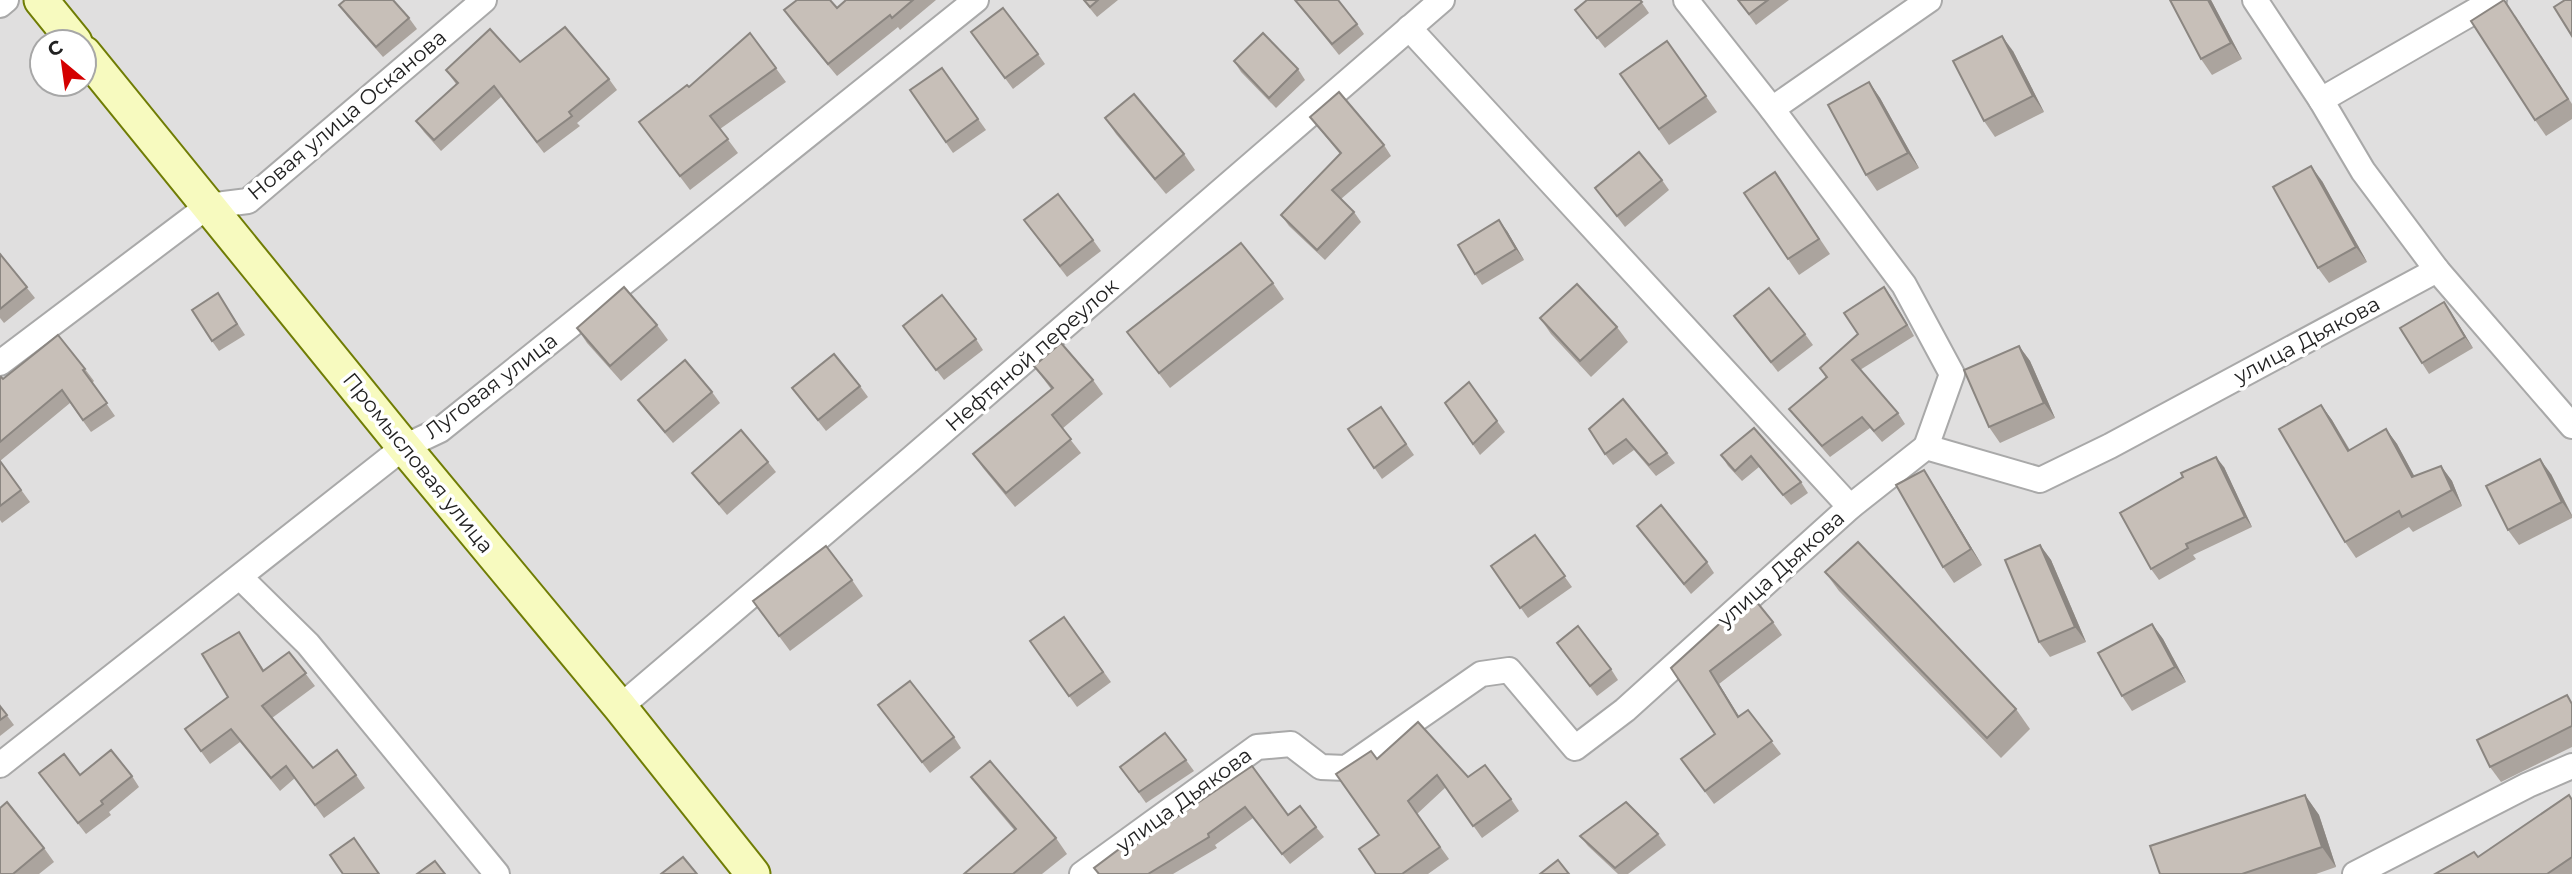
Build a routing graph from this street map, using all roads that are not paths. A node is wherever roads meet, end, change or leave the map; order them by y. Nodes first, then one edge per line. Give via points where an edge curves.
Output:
1 (6, 0) edge
2 (41, 0) edge
3 (484, 0) edge
4 (976, 0) edge
5 (1442, 0) edge
6 (1686, 0) edge
7 (1929, 0) edge
8 (2255, 0) edge
9 (2494, 0) edge
10 (0, 5) edge
11 (64, 28) edge
12 (1409, 28) junction
13 (98, 70) edge
14 (2321, 100) junction
15 (1772, 109) junction
16 (208, 206) junction
17 (2437, 270) junction
18 (0, 363) edge
19 (2572, 426) edge
20 (404, 447) junction
21 (1926, 447) junction
22 (1850, 507) junction
23 (240, 577) junction
24 (620, 707) junction
25 (0, 765) edge
26 (2572, 766) edge
27 (497, 874) edge
28 (753, 874) edge
29 (1082, 874) edge
30 (2355, 874) edge

1 - 10 street
2 - 11 street
3 - 16 street, Новая улица Осканова via 248,201
4 - 20 street, Луговая улица via 440,430
5 - 12 street, Нефтяной переулок
6 - 15 street
7 - 15 street
8 - 14 street
9 - 14 street
12 - 22 street
12 - 24 street, Нефтяной переулок
13 - 16 street, Промысловая улица
14 - 17 street via 2363,171
15 - 21 street via 1904,285 1952,374
16 - 18 street, Новая улица Осканова
16 - 20 street, Промысловая улица
17 - 19 street
17 - 21 street, улица Дьякова via 2040,480
20 - 23 street, Луговая улица
20 - 24 street, Промысловая улица
21 - 22 street, улица Дьякова
22 - 29 street, улица Дьякова via 1625,710 1575,748 1509,670 1481,674 1346,768 1321,767 1291,744 1257,747
23 - 25 street, Луговая улица
23 - 27 street via 308,645
24 - 28 street, Промысловая улица
26 - 30 street

